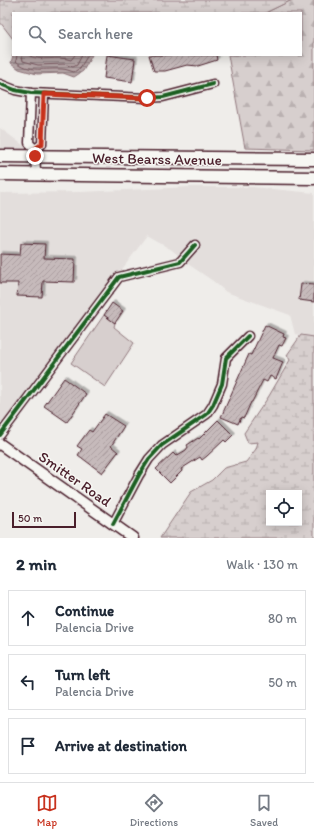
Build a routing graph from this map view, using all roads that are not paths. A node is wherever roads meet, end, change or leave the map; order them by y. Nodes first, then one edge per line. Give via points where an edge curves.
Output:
1 (0, 84) edge
2 (213, 84) dead end
3 (31, 94) junction
4 (44, 94) junction
5 (35, 153) junction
6 (0, 156) edge
7 (314, 159) edge
8 (314, 166) edge
9 (0, 174) edge
10 (36, 174) junction
11 (288, 177) junction
12 (314, 178) edge
13 (195, 245) dead end
14 (248, 336) dead end
15 (0, 435) edge
16 (0, 444) edge
17 (114, 524) junction
18 (133, 538) edge

1 - 3 street
2 - 4 street via 156,98
3 - 4 street
3 - 5 street via 29,143
4 - 5 street via 42,144
5 - 6 main road, West Bearss Avenue
5 - 7 main road, West Bearss Avenue
5 - 10 street
8 - 11 main road via 301,165
9 - 10 main road, West Bearss Avenue
10 - 11 main road, West Bearss Avenue
11 - 12 main road, West Bearss Avenue
13 - 15 street via 180,262 119,277
14 - 17 street via 226,358 222,384 207,414 162,445 149,459
16 - 17 street, Smitter Road
17 - 18 street, Smitter Road

